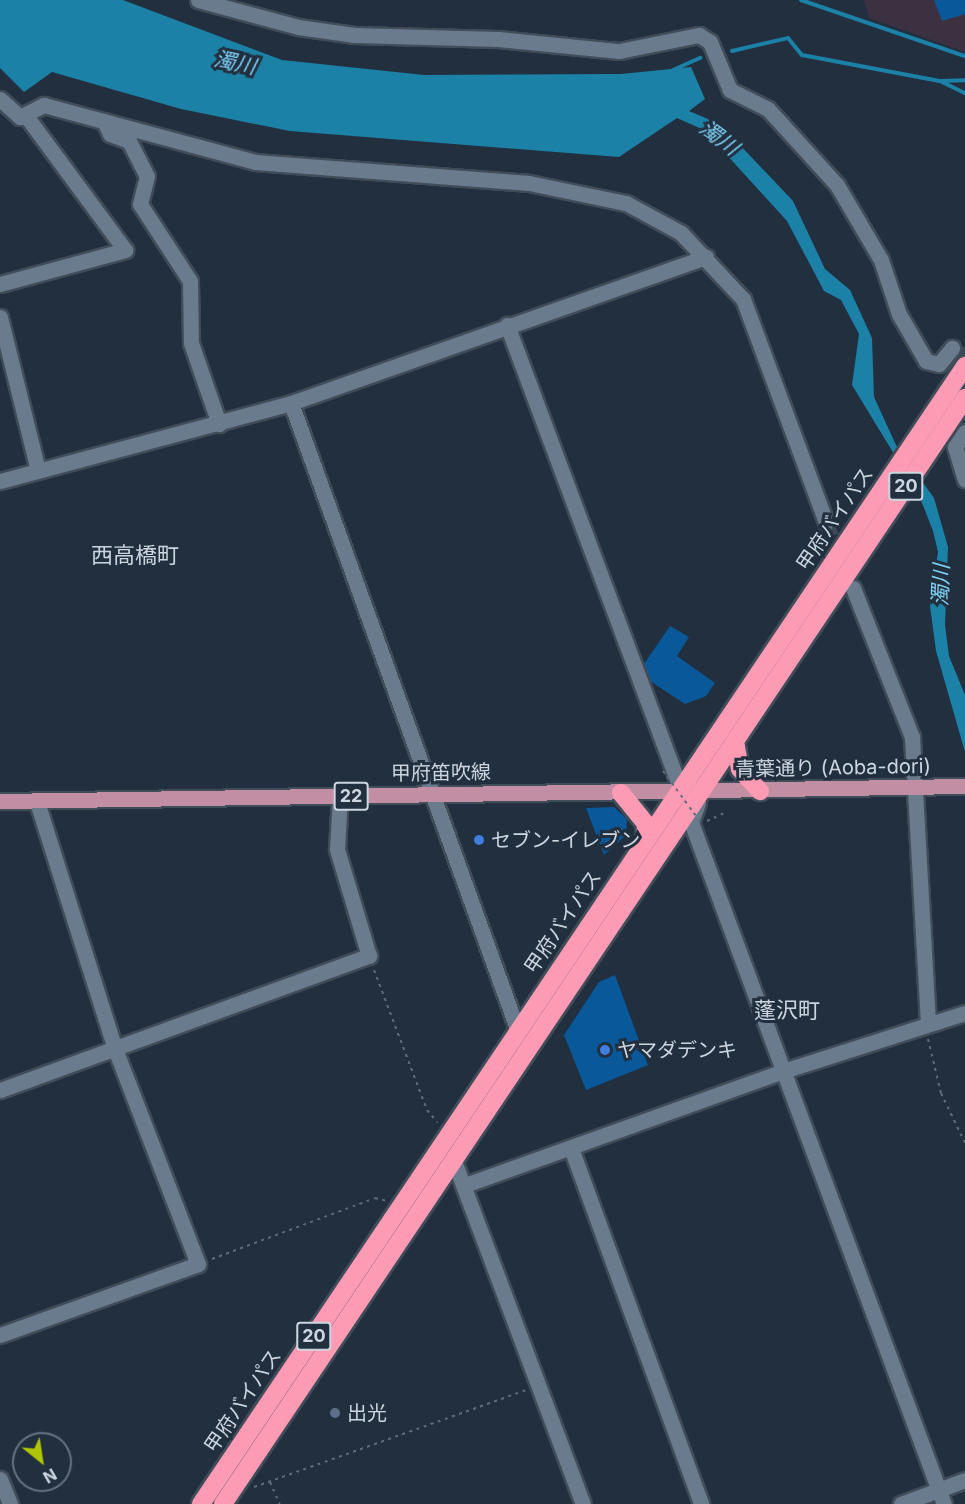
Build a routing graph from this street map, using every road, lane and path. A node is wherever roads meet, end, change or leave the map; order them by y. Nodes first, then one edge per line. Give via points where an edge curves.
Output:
1 (198, 0) edge
2 (0, 99) edge
3 (27, 117) junction
4 (104, 121) junction
5 (706, 257) junction
6 (0, 284) edge
7 (0, 317) edge
8 (507, 326) junction
9 (952, 348) dead end
10 (965, 366) edge
11 (965, 399) edge
12 (291, 403) junction
13 (219, 424) junction
14 (965, 432) edge
15 (38, 471) junction
16 (965, 479) edge
17 (0, 481) edge
18 (826, 522) tunnel mouth
19 (853, 588) dead end
20 (735, 741) junction
21 (663, 771) dead end
22 (919, 786) junction
23 (965, 786) edge
24 (681, 790) junction
25 (702, 791) junction
26 (760, 791) junction
27 (429, 793) junction
28 (621, 793) junction
29 (340, 796) junction
30 (0, 801) edge
31 (36, 801) junction
32 (724, 813) dead end
33 (645, 841) junction
34 (369, 956) junction
35 (965, 1013) edge
36 (933, 1021) junction
37 (518, 1031) junction
38 (115, 1050) junction
39 (783, 1071) junction
40 (0, 1090) edge
41 (446, 1140) junction
42 (965, 1143) edge
43 (571, 1148) junction
44 (452, 1164) junction
45 (465, 1185) junction
46 (402, 1206) junction
47 (198, 1264) junction
48 (0, 1335) edge
49 (537, 1386) junction
50 (0, 1479) edge
51 (965, 1480) edge
52 (270, 1481) junction
53 (942, 1497) edge
54 (225, 1502) edge
55 (10, 1504) edge
56 (201, 1504) edge
57 (280, 1504) edge
58 (583, 1504) edge
59 (701, 1504) edge
60 (901, 1504) edge

1 - 9 street via 298,27 354,35 498,39 620,51 699,35 710,42 730,90 768,109 837,185 881,260 899,314 926,361 939,364
2 - 3 street
3 - 4 street via 44,105
3 - 6 street via 125,250
4 - 5 street via 255,162 529,183 626,203 681,233
4 - 13 street via 110,134 129,141 147,176 140,204 190,281 191,343
5 - 8 street
5 - 18 street via 743,298
7 - 15 street
8 - 12 street
8 - 24 street
10 - 24 highway, 甲府バイパス / 20
11 - 20 highway, 甲府バイパス / 20
12 - 13 street
12 - 27 street
13 - 15 street
14 - 16 street via 955,447
15 - 17 street
19 - 22 street via 912,737
20 - 25 highway, 甲府バイパス / 20
20 - 26 highway via 740,770
21 - 32 path, bridge via 702,824
22 - 23 main road, 青葉通り (Aoba-dori) / 22
22 - 26 main road, 青葉通り (Aoba-dori) / 22
22 - 36 street via 917,907
24 - 25 main road, 甲府笛吹線 / 22
24 - 28 main road, 甲府笛吹線 / 22
24 - 33 highway, 甲府バイパス / 20
25 - 26 main road, 青葉通り (Aoba-dori) / 22
25 - 39 street via 692,822
25 - 44 highway, 甲府バイパス / 20
27 - 28 main road, 甲府笛吹線 / 22
27 - 29 main road, 甲府笛吹線 / 22
27 - 37 street
28 - 33 highway via 646,824
29 - 31 main road, 甲府笛吹線 / 22
29 - 34 street via 338,849
30 - 31 main road, 甲府笛吹線 / 22
31 - 38 street
33 - 37 highway, 甲府バイパス / 20
34 - 38 street
34 - 41 path via 427,1110
35 - 36 street
36 - 39 street
36 - 42 path via 929,1055
37 - 41 highway, 甲府バイパス / 20
38 - 40 street
38 - 47 street
39 - 43 street
39 - 53 street
41 - 46 highway, 甲府バイパス / 20
43 - 45 street
43 - 59 street
44 - 45 street
44 - 54 highway, 甲府バイパス / 20
45 - 49 street
46 - 47 path via 375,1198
46 - 56 highway, 甲府バイパス / 20
47 - 48 street
49 - 52 path
49 - 58 street
50 - 55 street
51 - 53 street
52 - 54 path
52 - 57 path
53 - 60 street

